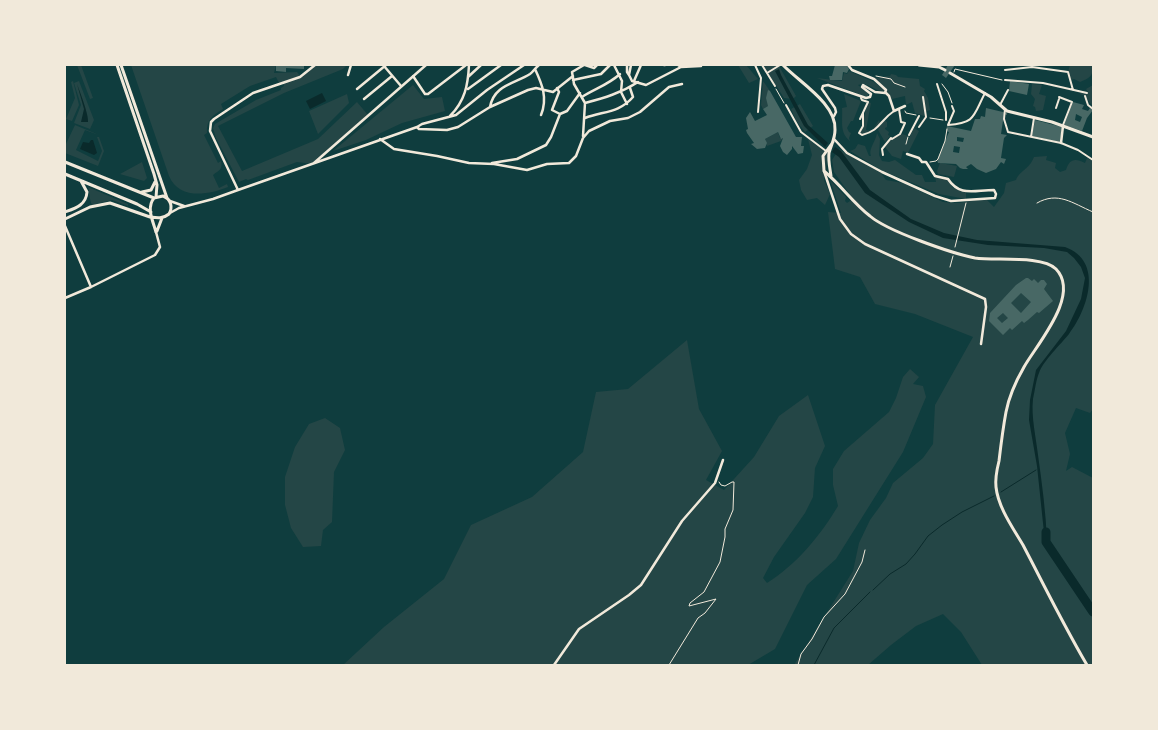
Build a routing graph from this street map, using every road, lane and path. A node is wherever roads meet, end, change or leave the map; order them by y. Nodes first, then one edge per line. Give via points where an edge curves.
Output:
1 (117, 65) edge
2 (121, 65) edge
3 (315, 65) edge
4 (350, 65) edge
5 (384, 65) edge
6 (426, 65) edge
7 (467, 65) edge
8 (481, 65) edge
9 (501, 65) edge
10 (524, 65) edge
11 (538, 65) edge
12 (585, 65) edge
13 (597, 65) edge
14 (610, 65) edge
15 (614, 65) edge
16 (631, 65) edge
17 (641, 65) edge
18 (754, 65) edge
19 (762, 65) edge
20 (781, 65) edge
21 (848, 65) edge
22 (919, 65) edge
23 (680, 66) edge
24 (702, 66) edge
25 (534, 69) junction
26 (945, 70) dead end
27 (1005, 70) dead end
28 (768, 73) junction
29 (951, 73) junction
30 (620, 74) junction
31 (348, 75) dead end
32 (392, 76) junction
33 (413, 76) junction
34 (468, 76) junction
35 (573, 76) junction
36 (873, 76) dead end
37 (948, 78) dead end
38 (1005, 80) joint
39 (636, 82) junction
40 (682, 84) dead end
41 (937, 84) dead end
42 (942, 84) dead end
43 (401, 86) junction
44 (775, 86) joint
45 (905, 87) dead end
46 (557, 88) junction
47 (630, 88) junction
48 (357, 89) dead end
49 (467, 89) junction
50 (545, 90) junction
51 (1008, 90) dead end
52 (1073, 90) junction
53 (621, 92) junction
54 (580, 93) junction
55 (885, 93) junction
56 (985, 93) junction
57 (582, 97) junction
58 (923, 97) dead end
59 (364, 98) dead end
60 (861, 98) junction
61 (585, 103) junction
62 (627, 104) junction
63 (786, 105) joint
64 (1000, 105) junction
65 (905, 106) joint
66 (952, 106) joint
67 (490, 107) junction
68 (1056, 108) dead end
69 (899, 109) junction
70 (1093, 109) edge
71 (894, 110) junction
72 (1006, 110) junction
73 (758, 112) dead end
74 (863, 112) junction
75 (560, 114) junction
76 (541, 115) dead end
77 (834, 116) junction
78 (919, 116) joint
79 (926, 117) junction
80 (448, 118) junction
81 (585, 118) junction
82 (1034, 118) junction
83 (860, 119) dead end
84 (946, 120) junction
85 (948, 125) junction
86 (1063, 126) junction
87 (417, 127) junction
88 (919, 127) dead end
89 (909, 134) joint
90 (1031, 137) junction
91 (1093, 137) edge
92 (583, 138) junction
93 (380, 139) junction
94 (834, 140) junction
95 (1061, 143) junction
96 (906, 144) dead end
97 (828, 151) junction
98 (907, 154) dead end
99 (883, 155) dead end
100 (1093, 160) edge
101 (65, 162) edge
102 (926, 162) junction
103 (313, 164) junction
104 (490, 164) junction
105 (824, 171) junction
106 (65, 174) edge
107 (831, 177) junction
108 (156, 180) junction
109 (80, 181) junction
110 (238, 190) junction
111 (141, 192) junction
112 (967, 197) dead end
113 (155, 198) junction
114 (168, 199) junction
115 (1037, 203) dead end
116 (185, 206) junction
117 (65, 212) edge
118 (151, 212) junction
119 (170, 212) junction
120 (1093, 212) edge
121 (152, 218) junction
122 (160, 218) junction
123 (65, 219) edge
124 (65, 226) edge
125 (156, 232) junction
126 (950, 267) dead end
127 (91, 287) junction
128 (65, 298) edge
129 (982, 344) dead end
130 (723, 460) dead end
131 (717, 480) junction
132 (865, 550) dead end
133 (554, 665) edge
134 (669, 665) edge
135 (798, 665) edge
136 (1087, 665) edge

1 - 108 street
2 - 114 street
3 - 110 street via 300,77 253,93 211,122 210,131
4 - 31 street
5 - 32 street
5 - 48 street
6 - 33 street
7 - 33 street via 428,94
7 - 34 street
8 - 34 street
9 - 49 street
10 - 80 street
11 - 25 street
12 - 13 street via 594,68
12 - 35 street via 574,71
14 - 35 street via 601,74
15 - 30 street
16 - 39 street via 629,74
17 - 39 street
18 - 73 street via 761,78
19 - 28 street
20 - 28 street
20 - 77 street via 820,99
21 - 55 street via 852,70 874,79 886,90
22 - 26 street
23 - 24 street
23 - 39 street via 649,84
25 - 50 street
25 - 67 street via 500,88
27 - 52 street via 1032,66 1068,72
28 - 44 street
29 - 37 street
29 - 38 path via 955,69
29 - 56 street
30 - 53 street
30 - 57 street via 609,84
32 - 43 street
32 - 59 street
33 - 43 street
34 - 49 street
35 - 46 street
35 - 54 street
36 - 45 path
38 - 52 street via 1043,83
39 - 47 street
40 - 92 street via 669,87 640,112 610,121 589,131
41 - 84 street
42 - 66 path
43 - 103 street
44 - 63 path
46 - 50 street via 551,92
46 - 75 street via 559,92 552,110
47 - 53 street
47 - 62 street via 633,97
49 - 80 street
50 - 67 street via 531,89
50 - 76 street
51 - 64 street
52 - 70 street via 1086,94 1088,105
53 - 61 street
53 - 62 street
54 - 57 street
54 - 75 street via 567,111
55 - 60 street via 863,85 862,88 871,95
55 - 71 street
56 - 64 street
56 - 85 street via 970,121
57 - 61 street
58 - 79 street
60 - 74 street via 868,102
60 - 77 street via 823,86 836,108
61 - 81 street
62 - 81 street via 618,110
63 - 97 street via 801,132
64 - 72 street
65 - 69 street
65 - 78 path via 906,113
66 - 85 street via 954,111
67 - 87 street via 458,127 419,130
68 - 86 street via 1059,98 1072,102
69 - 71 street
69 - 99 street via 901,122 905,123 900,134 884,146
71 - 74 street via 873,132 862,135 859,133 863,126
72 - 82 street
72 - 90 street via 1004,119 1008,132
74 - 83 street
75 - 104 street via 546,145 517,159
77 - 94 street
78 - 89 street
79 - 84 path
79 - 88 street
80 - 87 street
81 - 92 street
82 - 86 street
82 - 90 street
84 - 85 path via 945,125
85 - 102 path via 938,159
86 - 91 street
86 - 95 street
87 - 93 street
89 - 96 path
90 - 95 street
92 - 104 street via 576,156 569,163 547,164 527,170
93 - 103 street
93 - 104 street via 394,149
94 - 97 street
94 - 102 street via 847,153 934,196 951,201 995,198 994,190 953,188 948,179 935,176
95 - 100 street
97 - 105 street via 823,159
97 - 107 street
98 - 102 street
101 - 111 street
103 - 110 street
105 - 107 street
105 - 129 street via 840,219 850,234 984,299
106 - 109 street
107 - 136 street via 869,216 885,226 973,257 1044,263 1061,276 1064,292 1061,305 1009,398 996,486 1012,526
108 - 111 street via 151,190
108 - 113 street
109 - 117 street via 87,192 85,200 80,206
109 - 118 street
110 - 116 street
111 - 113 street
112 - 126 path
113 - 114 street
113 - 118 street via 150,206
114 - 116 street
114 - 119 street
115 - 120 path via 1053,197 1063,198
116 - 119 street
118 - 121 street
118 - 122 street
119 - 122 street
121 - 122 street
121 - 123 street via 110,203 90,207
121 - 125 street
122 - 125 street
124 - 127 street
125 - 127 street via 160,247 155,255
127 - 128 street
130 - 131 street
131 - 133 street via 682,521 641,585 581,627
131 - 134 path via 725,486 734,482 733,510 725,529 720,562 704,592 689,606 716,599 698,618
132 - 135 path via 845,594 824,617 801,654

